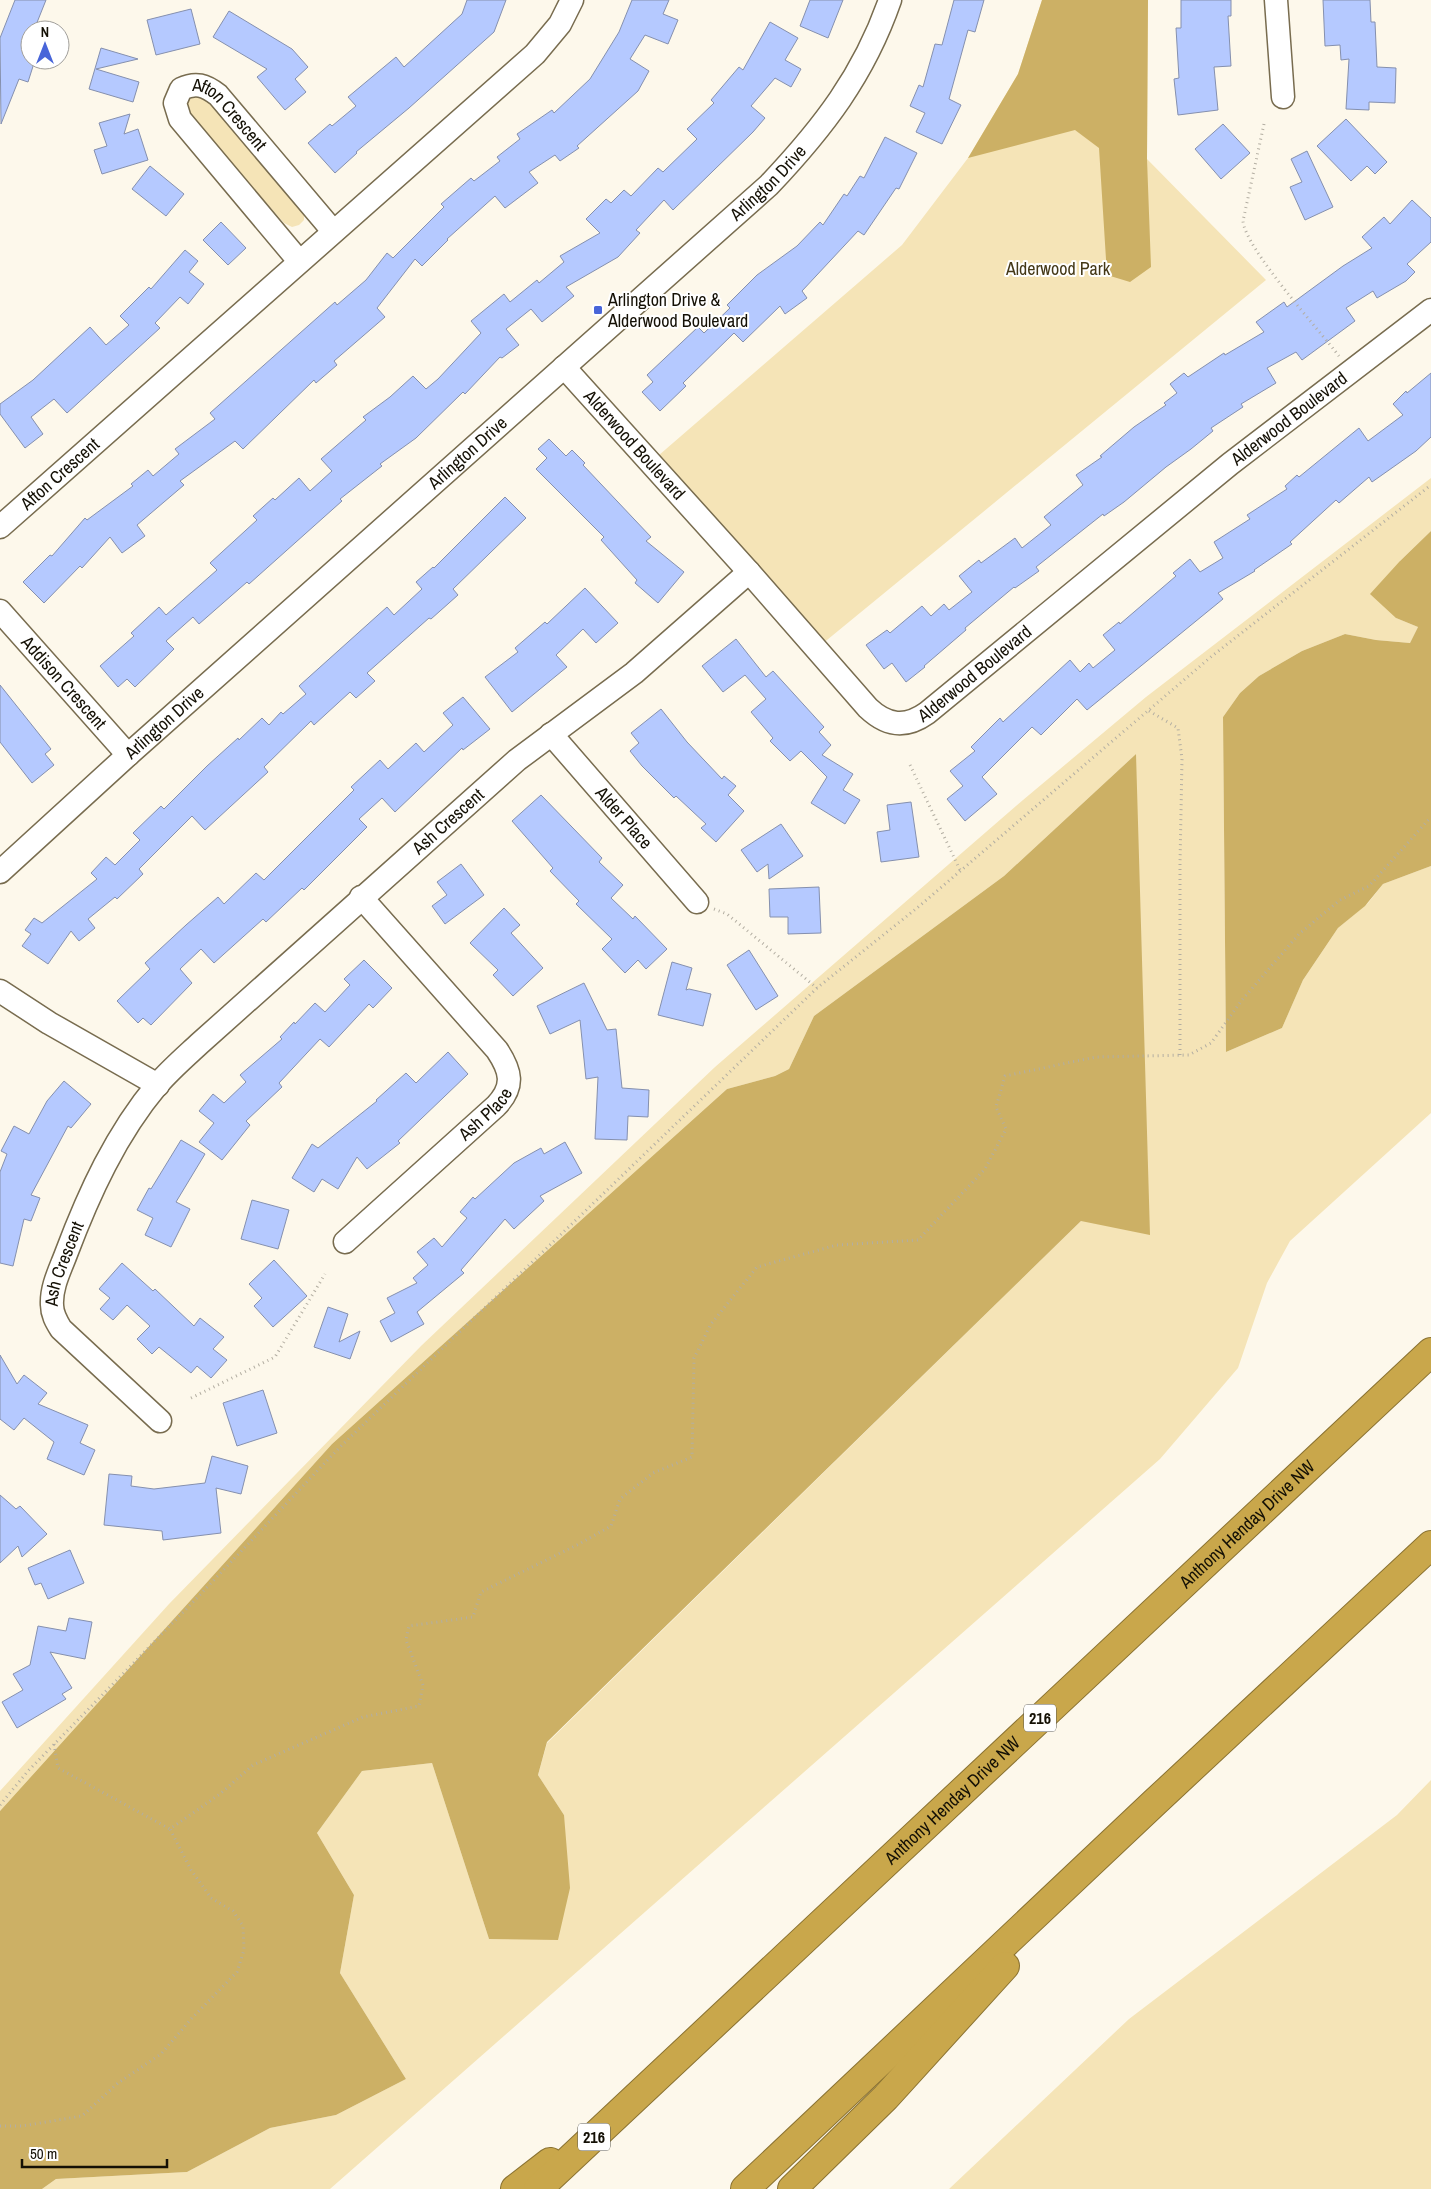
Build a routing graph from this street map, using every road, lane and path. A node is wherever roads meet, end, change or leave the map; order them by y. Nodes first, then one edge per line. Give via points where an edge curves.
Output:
1 (572, 0) edge
2 (890, 0) edge
3 (1276, 0) edge
4 (1283, 97) dead end
5 (1264, 124) dead end
6 (333, 231) junction
7 (299, 261) junction
8 (1431, 310) edge
9 (1343, 360) dead end
10 (564, 367) junction
11 (1431, 485) edge
12 (0, 528) edge
13 (749, 572) junction
14 (0, 610) edge
15 (1149, 711) junction
16 (551, 734) junction
17 (128, 755) junction
18 (910, 765) dead end
19 (1431, 817) edge
20 (960, 870) junction
21 (0, 872) edge
22 (361, 897) junction
23 (697, 902) joint
24 (817, 988) junction
25 (0, 991) edge
26 (1180, 1055) junction
27 (158, 1085) junction
28 (345, 1242) dead end
29 (325, 1274) dead end
30 (1431, 1352) edge
31 (191, 1398) dead end
32 (160, 1421) dead end
33 (1431, 1545) edge
34 (54, 1744) junction
35 (1154, 1803) junction
36 (0, 1805) edge
37 (170, 1829) junction
38 (650, 2084) junction
39 (0, 2126) edge
40 (515, 2189) edge
41 (538, 2189) edge
42 (745, 2189) edge
43 (792, 2189) edge

1 - 6 street, Afton Crescent via 560,24 535,54
2 - 10 street, Arlington Drive via 873,41 841,101 796,156 724,227
3 - 4 street
5 - 9 path via 1244,227 1259,255
6 - 7 street, Afton Crescent
6 - 7 street, Afton Crescent via 218,95 197,84 181,89 175,103 180,119
7 - 12 street, Afton Crescent
8 - 13 street, Alderwood Boulevard via 1230,464 914,721 897,724 873,713
10 - 13 street, Alderwood Boulevard
10 - 17 street, Arlington Drive
11 - 15 path via 1212,656
13 - 16 street, Ash Crescent via 634,673
14 - 17 street, Addison Crescent
15 - 20 path
15 - 26 path via 1178,728 1182,759
16 - 22 street, Ash Crescent
16 - 23 street, Alder Place
17 - 21 street, Arlington Drive
18 - 20 path
19 - 26 path via 1369,886 1340,900 1298,934 1242,1000 1211,1043 1188,1055
20 - 24 path
22 - 27 street, Ash Crescent via 198,1044
22 - 28 street, Ash Place via 497,1050 510,1080 504,1098 496,1106
23 - 24 path via 727,914
24 - 34 path via 339,1448
25 - 27 street
26 - 37 path via 1096,1057 1005,1076 996,1107 1006,1129 990,1161 918,1240 837,1245 757,1266 710,1324 694,1358 692,1457 653,1473 620,1499 611,1526 481,1592 473,1617 409,1626 406,1640 423,1685 419,1706 363,1717 253,1765 220,1794
27 - 32 street, Ash Crescent via 108,1158 87,1200 57,1280 52,1303 53,1314 61,1329
29 - 31 path via 275,1357
30 - 38 highway, Anthony Henday Drive NW / 216
33 - 35 highway
34 - 36 path
34 - 37 path via 58,1768
35 - 42 highway
35 - 43 highway via 886,2097
37 - 39 path via 211,1898 233,1911 243,1926 244,1950 236,1972 162,2054 118,2083 82,2116 22,2126
38 - 40 highway
38 - 41 highway, Anthony Henday Drive NW / 216

